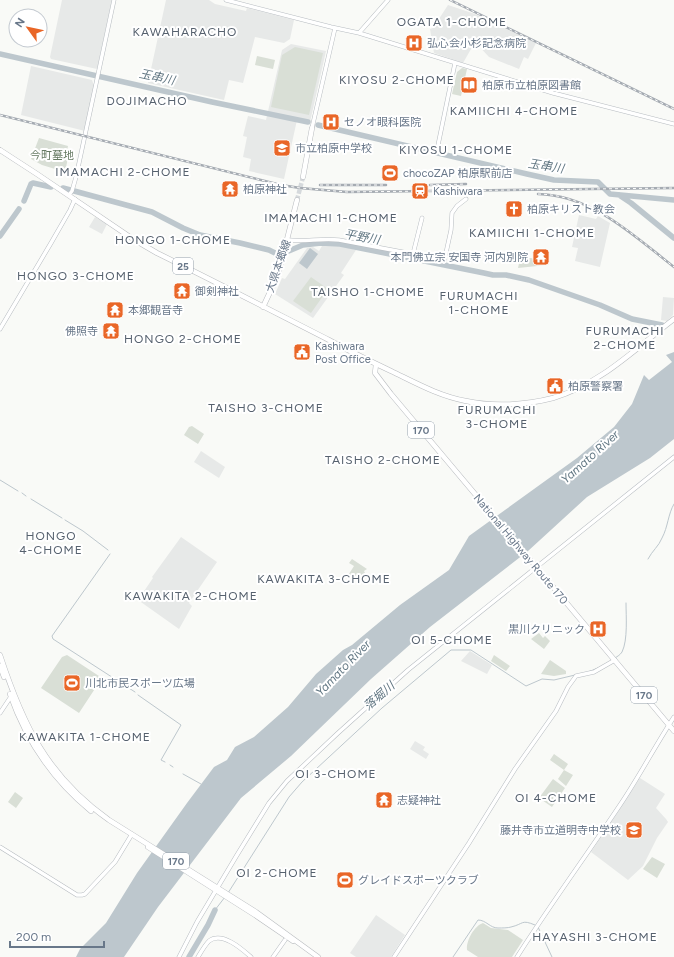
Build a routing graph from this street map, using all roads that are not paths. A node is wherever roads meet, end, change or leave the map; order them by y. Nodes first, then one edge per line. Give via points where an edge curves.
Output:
1 (114, 0) edge
2 (226, 0) edge
3 (388, 0) edge
4 (336, 28) junction
5 (359, 33) junction
6 (455, 63) junction
7 (674, 124) edge
8 (312, 128) joint
9 (0, 150) edge
10 (437, 150) dead end
11 (303, 177) tunnel mouth
12 (71, 192) junction
13 (75, 199) junction
14 (466, 199) dead end
15 (297, 200) tunnel mouth
16 (422, 218) dead end
17 (288, 240) junction
18 (413, 254) junction
19 (263, 307) junction
20 (674, 319) edge
21 (0, 329) edge
22 (376, 364) junction
23 (674, 457) edge
24 (536, 567) junction
25 (0, 655) edge
26 (614, 659) junction
27 (0, 666) edge
28 (12, 695) junction
29 (0, 713) edge
30 (674, 717) edge
31 (669, 725) junction
32 (674, 731) edge
33 (133, 836) junction
34 (0, 847) edge
35 (216, 888) junction
36 (256, 913) junction
37 (285, 940) dead end
38 (179, 957) edge
39 (198, 957) edge
40 (251, 957) edge
41 (273, 957) edge
42 (313, 957) edge
43 (318, 957) edge
44 (394, 957) edge
45 (517, 957) edge

1 - 12 street
2 - 4 street
3 - 5 street
4 - 5 street
4 - 8 street
5 - 6 street
6 - 7 street via 553,93
6 - 10 street
8 - 11 highway
9 - 12 highway, 25
12 - 13 highway, 25
13 - 19 highway, 25 via 144,246
13 - 21 street
14 - 18 street via 452,213 444,262
15 - 17 highway, 大県本郷線
16 - 18 street
17 - 18 street via 339,240
17 - 19 highway, 大県本郷線 via 278,275
19 - 22 highway, 25
20 - 22 highway, 25 via 608,372 581,387 536,401 499,404 467,401 424,388
22 - 24 highway, National Highway Route 170 / 170 via 375,373 378,378
23 - 24 street
24 - 26 highway, National Highway Route 170 / 170
24 - 35 street via 408,670 287,781 270,803
25 - 28 highway, 170
26 - 31 highway, National Highway Route 170 / 170
26 - 44 street via 594,672 576,676 556,711
27 - 28 highway, 170
28 - 29 street
28 - 33 highway, 170 via 34,746 62,784 92,809
30 - 31 street
31 - 32 highway, National Highway Route 170 / 170
31 - 45 street via 640,776
33 - 34 street via 115,862 82,895 77,895
33 - 35 highway, 170
35 - 36 highway, 170
35 - 38 street
36 - 42 highway, 170
36 - 43 highway, 170
37 - 41 street
39 - 40 street via 211,940 219,938 227,940

